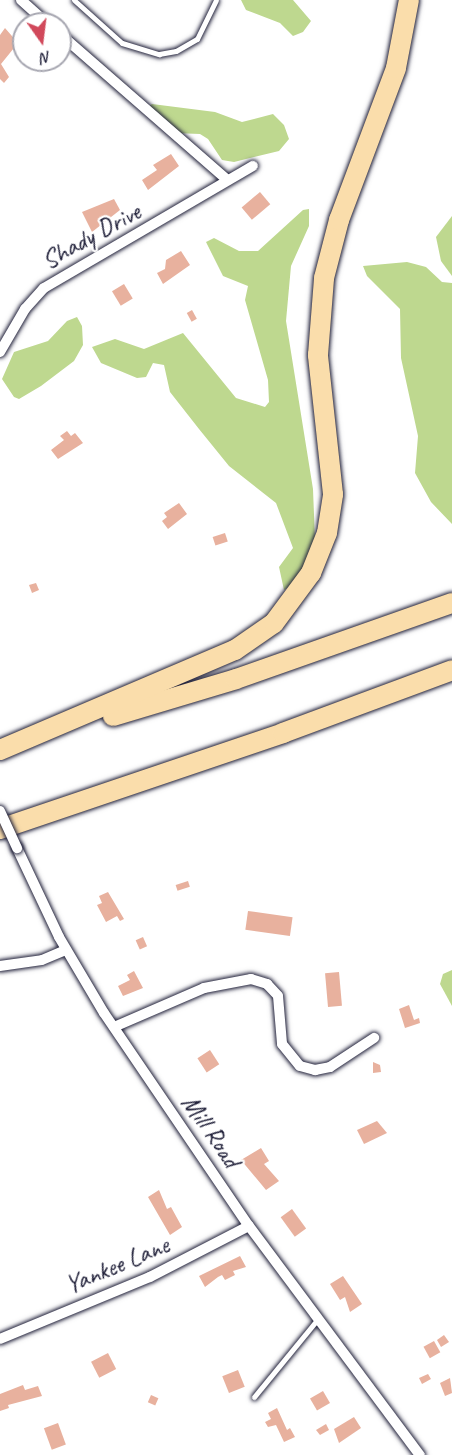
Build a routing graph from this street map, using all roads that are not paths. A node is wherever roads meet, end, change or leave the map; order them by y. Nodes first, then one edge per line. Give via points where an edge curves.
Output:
1 (21, 0) edge
2 (74, 0) edge
3 (216, 0) edge
4 (409, 0) edge
5 (34, 12) edge
6 (72, 44) edge
7 (253, 166) dead end
8 (226, 179) junction
9 (0, 351) edge
10 (452, 603) edge
11 (452, 670) edge
12 (0, 750) edge
13 (0, 811) edge
14 (0, 829) edge
15 (66, 950) junction
16 (0, 966) edge
17 (114, 1027) junction
18 (374, 1038) dead end
19 (249, 1226) junction
20 (317, 1320) junction
21 (0, 1339) edge
22 (254, 1397) dead end
23 (420, 1455) edge

1 - 5 street
2 - 3 lane via 122,43 159,54 176,51 196,39
4 - 12 highway via 396,68 339,220 324,278 318,355 333,494 327,533 314,567 285,612 236,650
6 - 8 street
7 - 8 street, Shady Drive
8 - 9 street, Shady Drive via 157,225 44,288 25,309
10 - 12 highway via 236,679
11 - 14 highway via 283,734
13 - 15 street, Mill Road, bridge
15 - 16 street via 42,960
15 - 17 street, Mill Road
17 - 18 street via 204,988 251,979 267,984 278,996 282,1044 300,1066 315,1070 330,1067
17 - 19 street, Mill Road
19 - 20 street, Mill Road
19 - 21 street, Yankee Lane via 168,1269
20 - 22 lane
20 - 23 street, Mill Road

